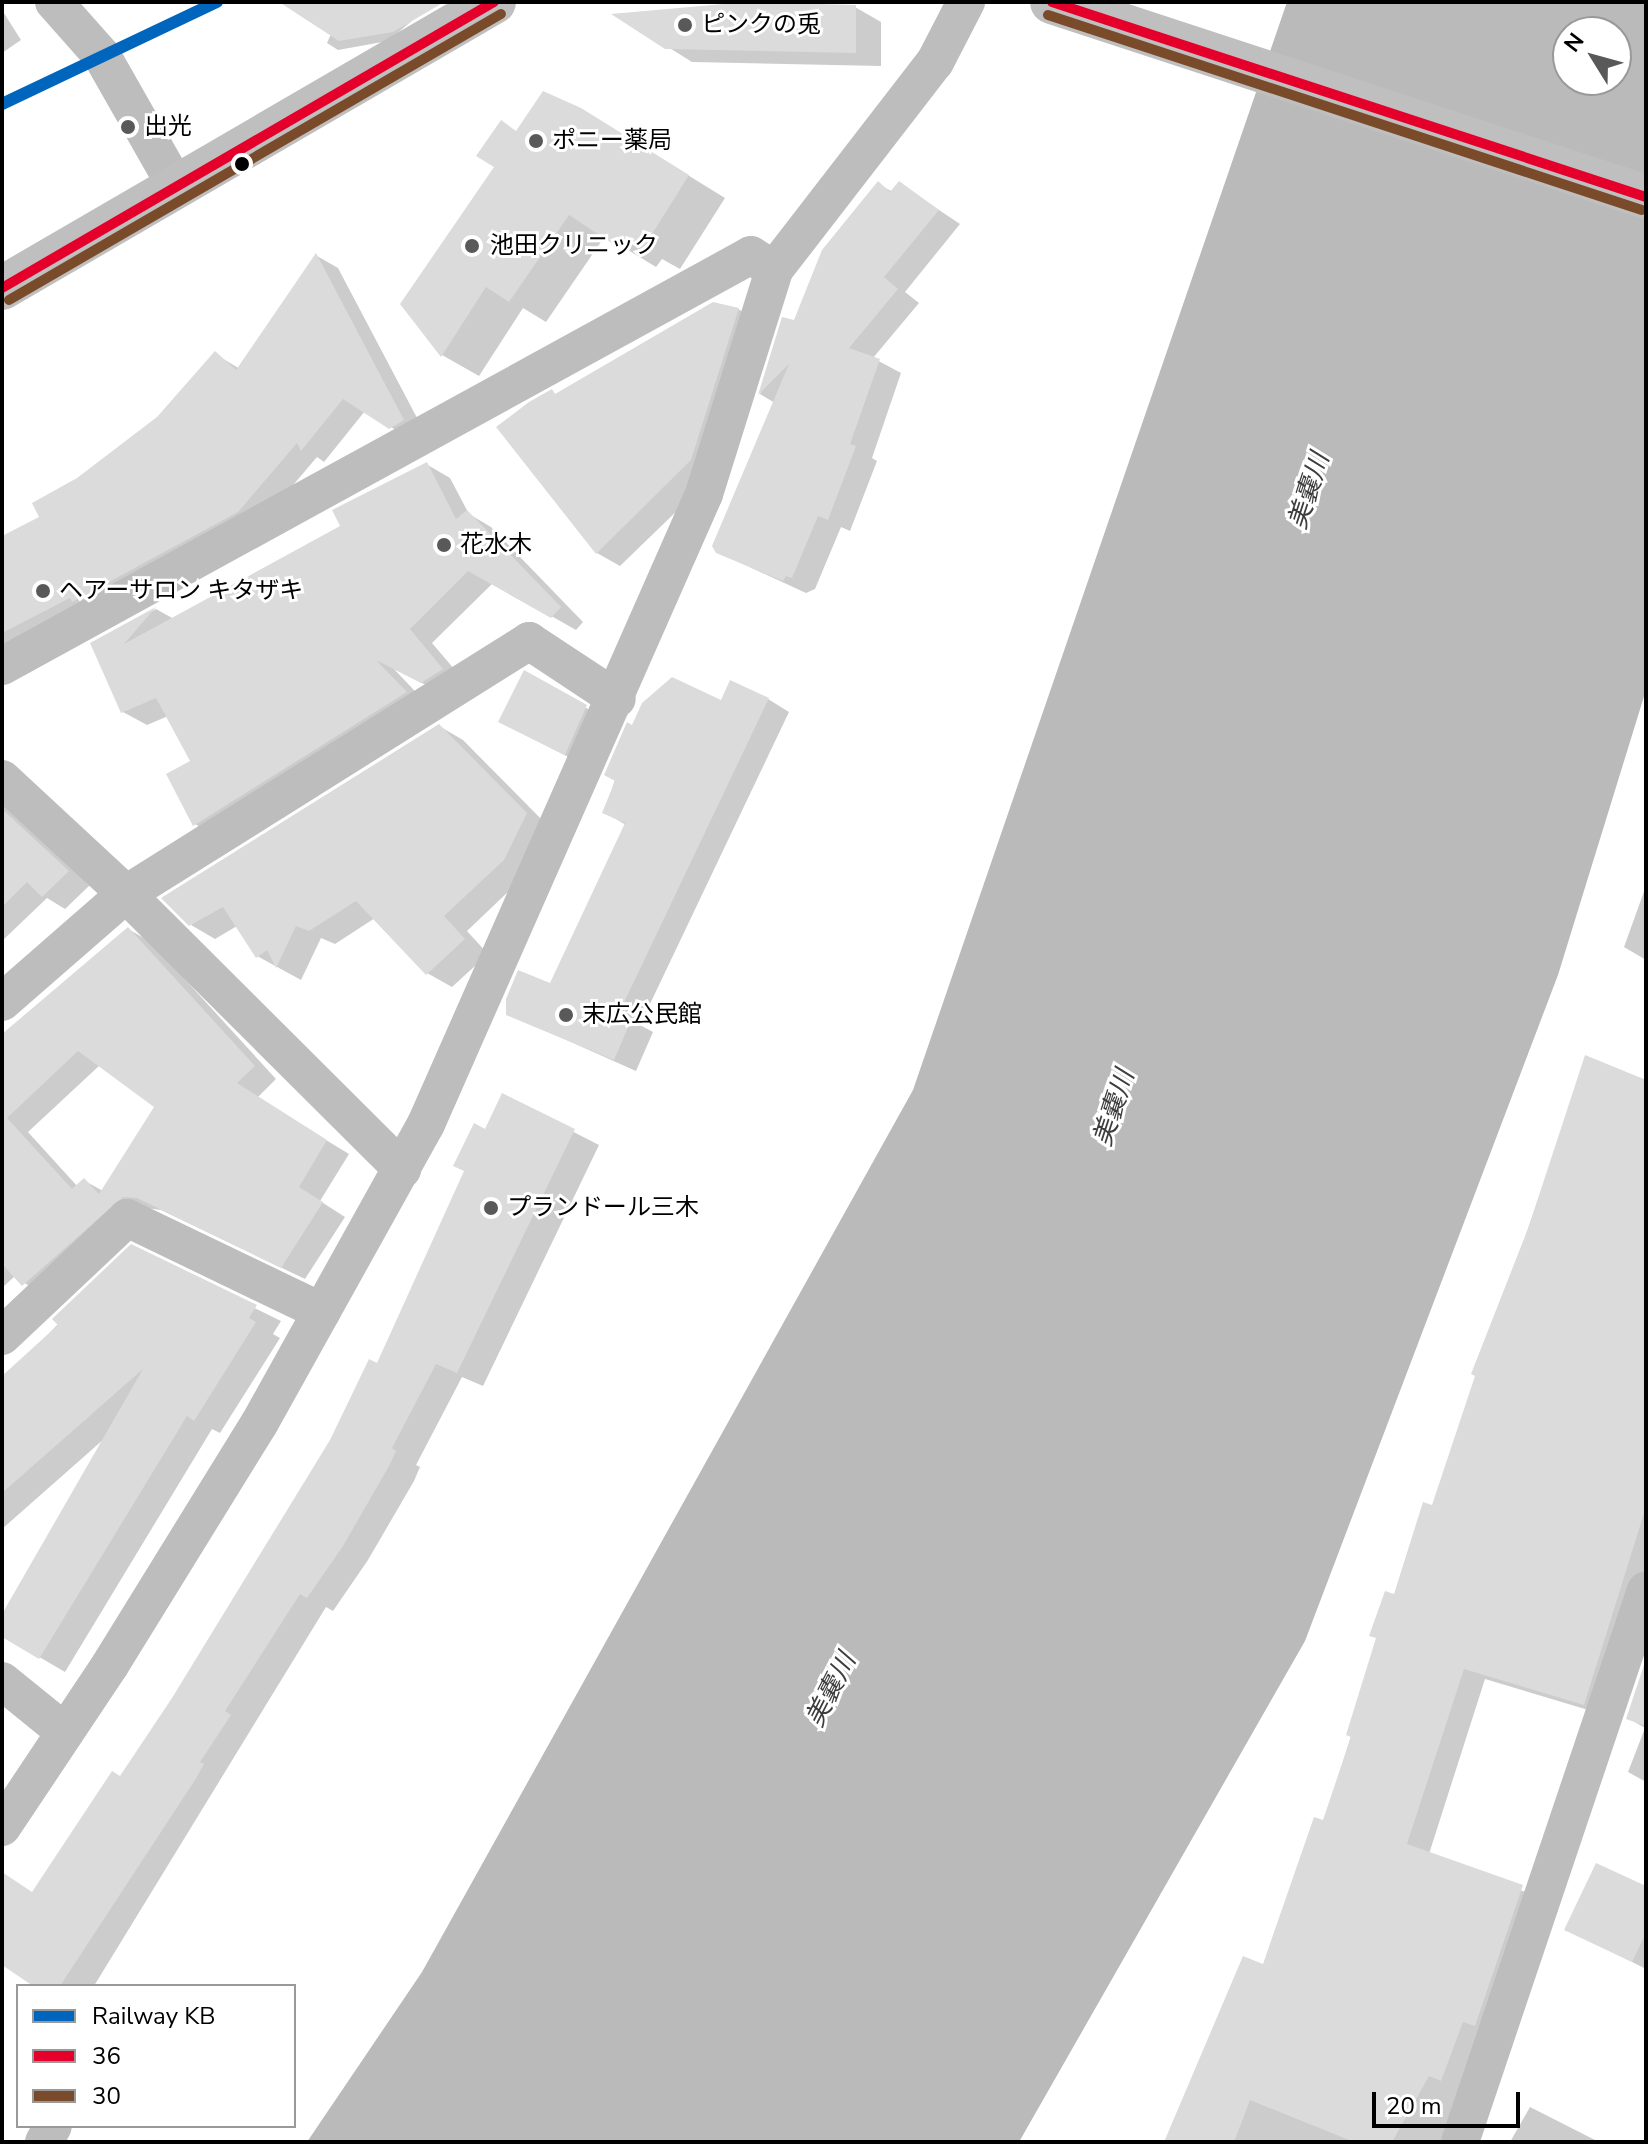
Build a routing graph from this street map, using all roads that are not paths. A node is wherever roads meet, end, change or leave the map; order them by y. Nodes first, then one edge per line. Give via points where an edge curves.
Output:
1 (54, 2) edge
2 (494, 2) edge
3 (966, 2) edge
4 (1052, 2) edge
5 (177, 188) junction
6 (1646, 197) edge
7 (774, 270) junction
8 (2, 288) edge
9 (2, 666) edge
10 (617, 699) junction
11 (2, 779) edge
12 (126, 894) junction
13 (2, 1002) edge
14 (402, 1169) junction
15 (322, 1312) junction
16 (2, 1336) edge
17 (1646, 1590) edge
18 (2, 1681) edge
19 (65, 1732) junction
20 (2, 1827) edge
21 (1460, 2142) edge

1 - 5 street via 102,56
2 - 5 street
3 - 7 street via 935,62
4 - 6 street
5 - 8 street
7 - 9 street via 751,255
7 - 10 street via 704,494
10 - 12 street via 529,641
10 - 14 street
11 - 12 street
12 - 13 street
12 - 14 street
14 - 15 street
15 - 16 street via 127,1218
15 - 19 street via 259,1424
17 - 21 street
18 - 19 street
19 - 20 street

